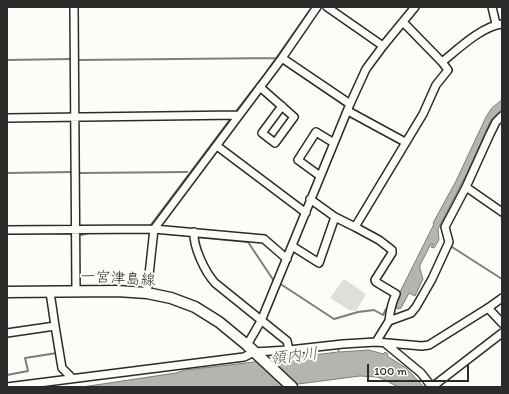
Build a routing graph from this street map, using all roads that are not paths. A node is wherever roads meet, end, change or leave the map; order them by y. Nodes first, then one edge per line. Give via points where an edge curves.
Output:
1 (74, 7) edge
2 (317, 7) edge
3 (327, 7) edge
4 (415, 7) edge
5 (492, 7) edge
6 (403, 22) junction
7 (499, 24) edge
8 (383, 46) junction
9 (282, 58) junction
10 (442, 62) junction
11 (260, 87) junction
12 (282, 106) junction
13 (349, 108) junction
14 (239, 116) junction
15 (502, 116) edge
16 (74, 117) junction
17 (7, 118) edge
18 (405, 142) junction
19 (334, 143) junction
20 (216, 146) junction
21 (320, 176) junction
22 (466, 187) junction
23 (310, 200) junction
24 (502, 212) edge
25 (306, 213) junction
26 (335, 217) junction
27 (355, 227) junction
28 (154, 229) junction
29 (7, 230) edge
30 (76, 230) junction
31 (194, 232) junction
32 (292, 246) junction
33 (286, 259) junction
34 (7, 292) edge
35 (50, 292) junction
36 (76, 292) junction
37 (147, 293) junction
38 (502, 298) edge
39 (488, 308) junction
40 (261, 320) junction
41 (389, 321) junction
42 (502, 323) edge
43 (55, 326) junction
44 (7, 333) edge
45 (502, 333) edge
46 (376, 342) junction
47 (386, 344) junction
48 (289, 350) junction
49 (253, 351) junction
50 (72, 378) junction
51 (7, 387) edge
52 (292, 387) edge
53 (432, 387) edge

1 - 16 street
2 - 9 street
3 - 8 street
4 - 6 street
5 - 7 street
6 - 8 street
6 - 10 street
7 - 10 street via 480,33
8 - 13 street via 366,70
9 - 11 street
9 - 13 street
10 - 18 street via 448,70 436,85 423,114
11 - 12 street
11 - 14 street
12 - 12 street via 294,117 275,143 262,133
13 - 18 street
13 - 19 street
14 - 16 street
14 - 20 street
15 - 22 street via 496,122
16 - 17 street
16 - 30 street
18 - 27 street
19 - 21 street
19 - 21 street via 316,132 298,160
20 - 25 street
20 - 28 street
21 - 23 street
22 - 24 street
22 - 41 street via 446,227 449,242 416,307 411,313
23 - 25 street
23 - 26 street
25 - 32 street
26 - 27 street
26 - 32 street via 320,263
27 - 41 street via 392,250 374,280 396,294
28 - 30 street
28 - 31 street
28 - 37 street
29 - 30 street
30 - 36 street
31 - 33 street via 264,239
31 - 40 street via 194,239 210,278
32 - 33 street
33 - 40 street
34 - 35 main road, 一宮津島線
35 - 36 main road, 一宮津島線
35 - 43 street
36 - 37 main road, 一宮津島線
37 - 49 main road, 一宮津島線 via 171,298 195,308 219,322
38 - 39 street
39 - 42 street
39 - 47 street via 429,345
40 - 48 street via 287,341
40 - 49 street
41 - 46 street
43 - 44 street
43 - 50 street via 62,368
45 - 53 street
46 - 47 street
46 - 48 street
47 - 53 street via 420,373
48 - 49 street
49 - 50 street via 244,357
49 - 52 main road, 一宮津島線
50 - 51 street

